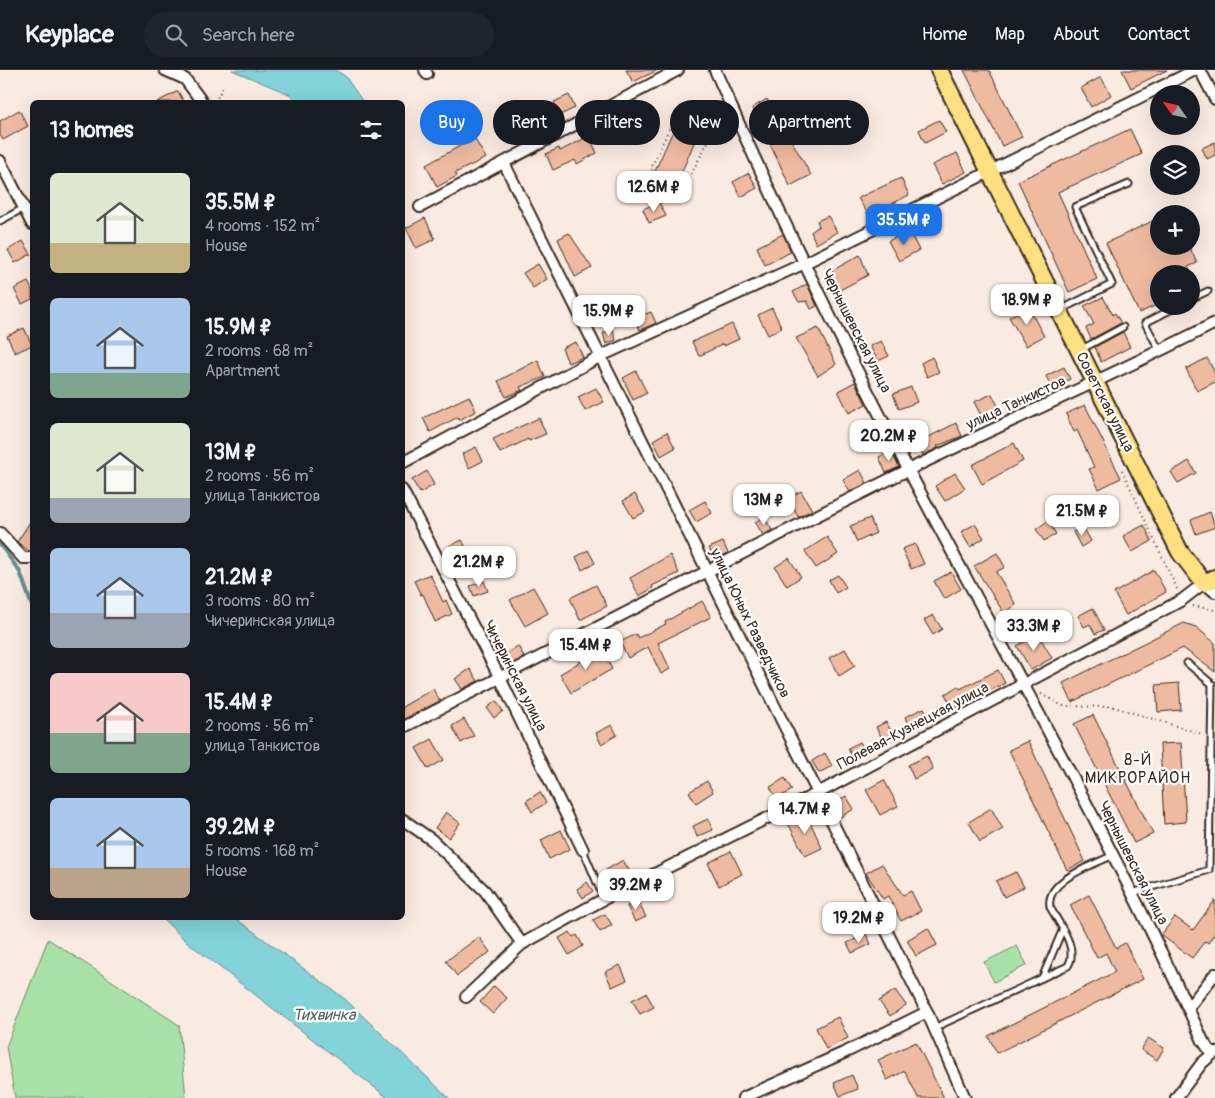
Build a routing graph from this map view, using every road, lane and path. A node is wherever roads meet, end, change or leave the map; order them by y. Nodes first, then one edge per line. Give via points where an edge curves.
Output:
1 (165, 70) edge
2 (678, 70) edge
3 (715, 70) edge
4 (939, 70) edge
5 (1195, 70) edge
6 (1200, 70) edge
7 (223, 87) dead end
8 (1215, 99) edge
9 (201, 100) edge
10 (215, 100) edge
11 (725, 100) edge
12 (714, 132) joint
13 (739, 134) edge
14 (0, 162) edge
15 (504, 163) junction
16 (990, 173) junction
17 (1128, 184) dead end
18 (28, 206) edge
19 (420, 207) dead end
20 (0, 221) edge
21 (805, 263) junction
22 (1208, 291) dead end
23 (1200, 295) edge
24 (1059, 311) junction
25 (1161, 315) edge
26 (1215, 323) edge
27 (1123, 327) dead end
28 (1079, 350) junction
29 (1160, 351) junction
30 (601, 356) junction
31 (1096, 383) junction
32 (405, 461) edge
33 (909, 470) junction
34 (405, 496) edge
35 (0, 533) edge
36 (28, 558) edge
37 (708, 570) junction
38 (1211, 584) edge
39 (1182, 600) junction
40 (1215, 610) edge
41 (1187, 663) dead end
42 (500, 678) junction
43 (1024, 685) junction
44 (1214, 685) edge
45 (405, 726) edge
46 (1211, 738) junction
47 (818, 793) junction
48 (405, 821) edge
49 (583, 850) joint
50 (1114, 855) junction
51 (1215, 863) edge
52 (1209, 870) junction
53 (1131, 893) junction
54 (604, 899) junction
55 (1062, 931) junction
56 (522, 944) junction
57 (1215, 974) edge
58 (1042, 978) junction
59 (466, 997) dead end
60 (1188, 1008) junction
61 (927, 1012) junction
62 (934, 1028) junction
63 (1213, 1053) edge
64 (743, 1098) edge
65 (966, 1098) edge
66 (1176, 1098) edge

1 - 9 street via 185,79
2 - 15 street
3 - 11 street, Чернышевская улица
4 - 16 main road, Советская улица
5 - 16 street
6 - 8 street
7 - 10 path
12 - 12 path via 686,184 676,189 656,179 651,168 679,108 695,103 706,112
13 - 21 street, Чернышевская улица
14 - 18 street
15 - 19 street
15 - 30 street, улица Юных Разведчиков
16 - 21 street
16 - 24 main road, Советская улица
17 - 24 lane via 1074,207 1112,284
18 - 20 lane
21 - 30 street
21 - 33 street, Чернышевская улица
22 - 23 lane
24 - 28 main road, Советская улица
25 - 29 lane via 1145,323
26 - 29 street, улица Танкистов
27 - 28 lane
28 - 31 main road, Советская улица
29 - 31 street, улица Танкистов
30 - 32 street
30 - 37 street, улица Юных Разведчиков
31 - 33 street, улица Танкистов
31 - 38 main road, Советская улица via 1180,552
33 - 37 street, улица Танкистов
33 - 43 street, Чернышевская улица
34 - 42 street, Чичеринская улица
35 - 36 street
37 - 42 street, улица Танкистов
37 - 47 street, улица Юных Разведчиков
38 - 39 street, Полевая-Кузнецкая улица
39 - 40 path via 1192,606
39 - 43 street, Полевая-Кузнецкая улица
41 - 44 lane
42 - 45 street, улица Танкистов
42 - 49 street, Чичеринская улица
43 - 46 path via 1063,706 1114,707
43 - 47 street, Полевая-Кузнецкая улица
43 - 50 street, Чернышевская улица
44 - 46 lane
46 - 52 lane
47 - 54 street, Полевая-Кузнецкая улица
47 - 61 street, улица Юных Разведчиков
48 - 56 street via 432,840 485,892
49 - 54 lane
50 - 53 street, Чернышевская улица
50 - 55 lane via 1060,882 1052,891 1050,908
51 - 52 lane
52 - 53 lane
53 - 60 street, Чернышевская улица
54 - 56 street, Полевая-Кузнецкая улица
55 - 58 lane
55 - 58 lane via 1073,958 1068,966
56 - 59 street, Полевая-Кузнецкая улица
57 - 60 street
58 - 62 lane
60 - 63 street, Чернышевская улица
61 - 62 street, улица Юных Разведчиков
61 - 64 street
62 - 65 street, улица Юных Разведчиков
63 - 66 street

